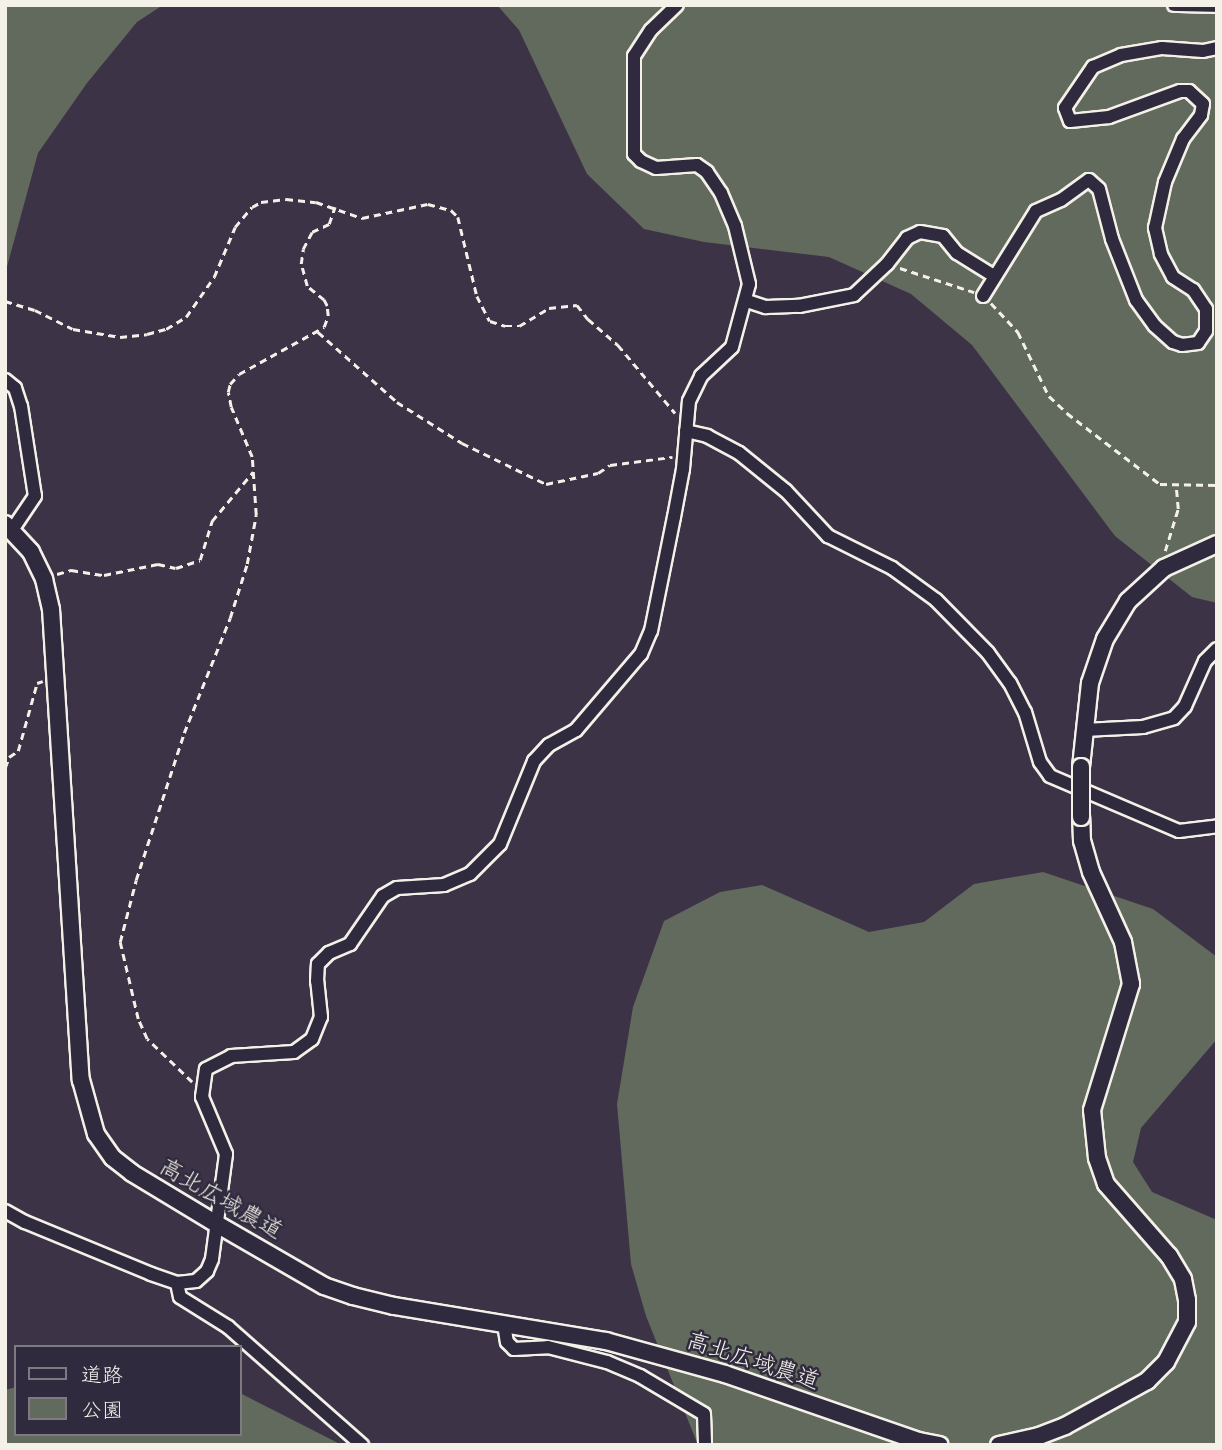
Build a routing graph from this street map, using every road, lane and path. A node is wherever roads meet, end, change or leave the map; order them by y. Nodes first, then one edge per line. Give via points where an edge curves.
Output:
1 (677, 5) edge
2 (1174, 5) edge
3 (1217, 6) edge
4 (1217, 48) edge
5 (335, 207) junction
6 (887, 264) junction
7 (994, 276) junction
8 (983, 296) junction
9 (5, 301) edge
10 (747, 301) junction
11 (318, 332) junction
12 (5, 380) edge
13 (686, 427) junction
14 (684, 456) junction
15 (253, 472) junction
16 (1217, 485) edge
17 (1176, 486) junction
18 (9, 527) edge
19 (1217, 544) edge
20 (1164, 568) junction
21 (44, 579) junction
22 (1217, 649) edge
23 (56, 676) junction
24 (1084, 730) junction
25 (5, 768) edge
26 (1217, 826) edge
27 (202, 1097) junction
28 (5, 1211) edge
29 (215, 1223) junction
30 (177, 1283) junction
31 (503, 1324) junction
32 (362, 1445) edge
33 (705, 1445) edge
34 (940, 1445) edge
35 (999, 1445) edge

1 - 10 street via 651,30 634,56 634,153 656,168 697,165 706,172 735,226 749,284
2 - 3 street
4 - 7 street via 1162,48 1121,55 1093,67 1065,108 1070,121 1110,117 1180,92 1189,92 1203,104 1165,182 1155,228 1173,277 1193,290 1206,309 1206,331 1198,343 1173,342 1136,300 1099,189 1089,180 1062,200 1036,211
5 - 9 path via 286,199 252,207 235,227 202,298 186,317 166,329 120,337 73,328
5 - 11 path via 329,225 312,232 303,249 303,277 327,306 328,316
5 - 13 path via 362,218 428,204 451,209 464,231 477,296 490,321 519,326 549,308 577,305
6 - 7 street via 907,238 928,232 943,236 957,253
6 - 8 path
6 - 10 street via 854,295 799,306 771,307
7 - 8 street
8 - 17 path via 1018,332 1049,396 1067,414 1160,484
10 - 13 street via 732,347 701,376 688,401
11 - 14 path via 397,402 462,443 545,484 598,473 610,465
11 - 15 path via 239,374 230,384 228,392 252,457
12 - 18 street via 15,388 21,406 35,496
13 - 14 street
13 - 26 street via 739,453 786,491 828,536 892,569 936,600 988,653 1010,683 1025,712 1040,762 1050,776 1179,831
14 - 27 street via 651,631 641,654 576,730 549,745 534,761 500,844 470,874 444,885 397,888 383,896 350,944 328,953 318,964 321,1017 312,1039 294,1052 216,1061 206,1069
15 - 21 path via 212,521 200,560 176,568 159,564 104,575 71,570
15 - 27 path via 256,515 247,564 184,733 120,942 138,1019 147,1038
16 - 17 path
17 - 20 path via 1178,509 1166,543
18 - 21 street, 高北広域農道 via 31,552
19 - 20 street
20 - 24 street via 1128,601 1105,639 1090,683
21 - 23 street, 高北広域農道
22 - 24 street via 1205,661 1185,706 1174,718 1143,727
23 - 25 path via 37,683 18,751 9,757
23 - 29 street, 高北広域農道 via 81,1080 87,1108 96,1134 113,1158
24 - 35 street, bridge via 1082,841 1123,942 1131,984 1092,1110 1097,1158 1106,1184 1169,1255 1183,1279 1187,1322 1166,1362 1147,1381 1065,1426
27 - 29 street via 226,1154
28 - 30 street
29 - 30 street via 207,1271 196,1281
29 - 31 street, 高北広域農道 via 324,1286 353,1297
30 - 32 street via 180,1297 228,1327
31 - 33 street via 507,1342 514,1349 548,1346 607,1362 704,1414
31 - 34 street, 高北広域農道 via 666,1356

